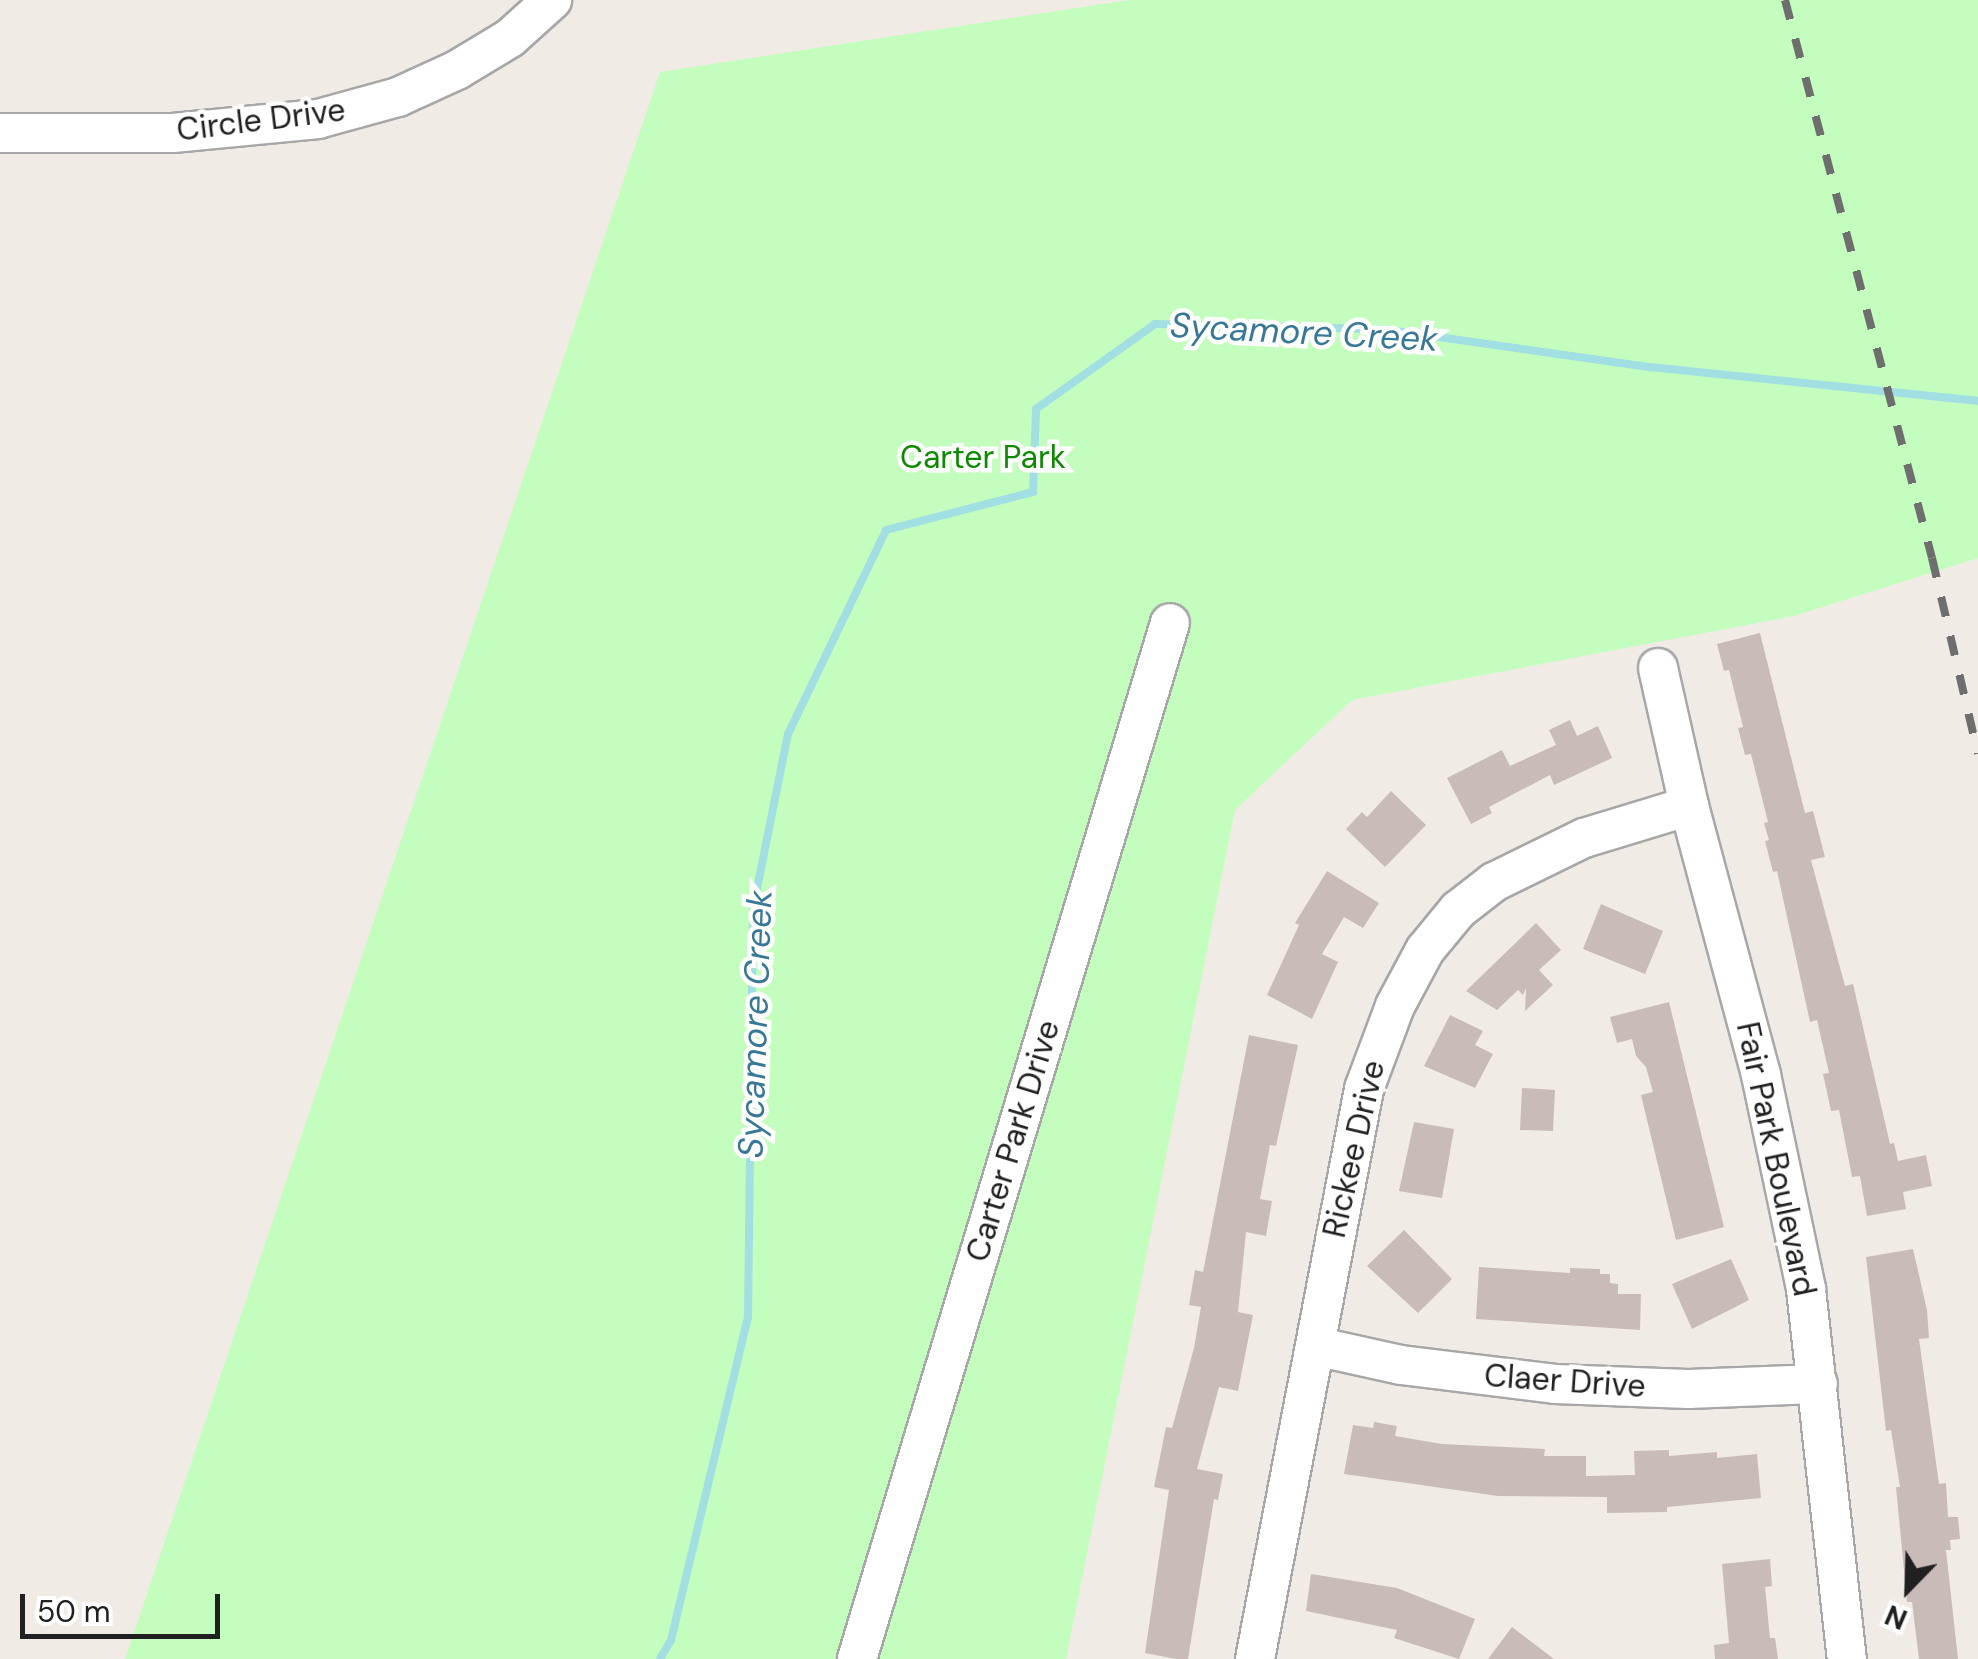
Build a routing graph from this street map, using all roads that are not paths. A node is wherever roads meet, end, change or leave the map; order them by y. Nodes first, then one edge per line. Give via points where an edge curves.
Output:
1 (552, 0) edge
2 (0, 133) edge
3 (1170, 624) dead end
4 (1658, 668) dead end
5 (1689, 806) junction
6 (1315, 1346) junction
7 (1818, 1384) junction
8 (857, 1659) edge
9 (1255, 1659) edge
10 (1846, 1659) edge

1 - 2 street, Circle Drive via 510,38 457,70 398,97 318,120 173,133
3 - 8 street, Carter Park Drive
4 - 5 street, Fair Park Boulevard
5 - 6 street, Rickee Drive via 1584,838 1494,882 1458,910 1425,950 1364,1089
5 - 7 street, Fair Park Boulevard via 1786,1185
6 - 7 street, Claer Drive via 1401,1365 1555,1384 1688,1390
6 - 9 street, Rickee Drive
7 - 10 street, Fair Park Boulevard

